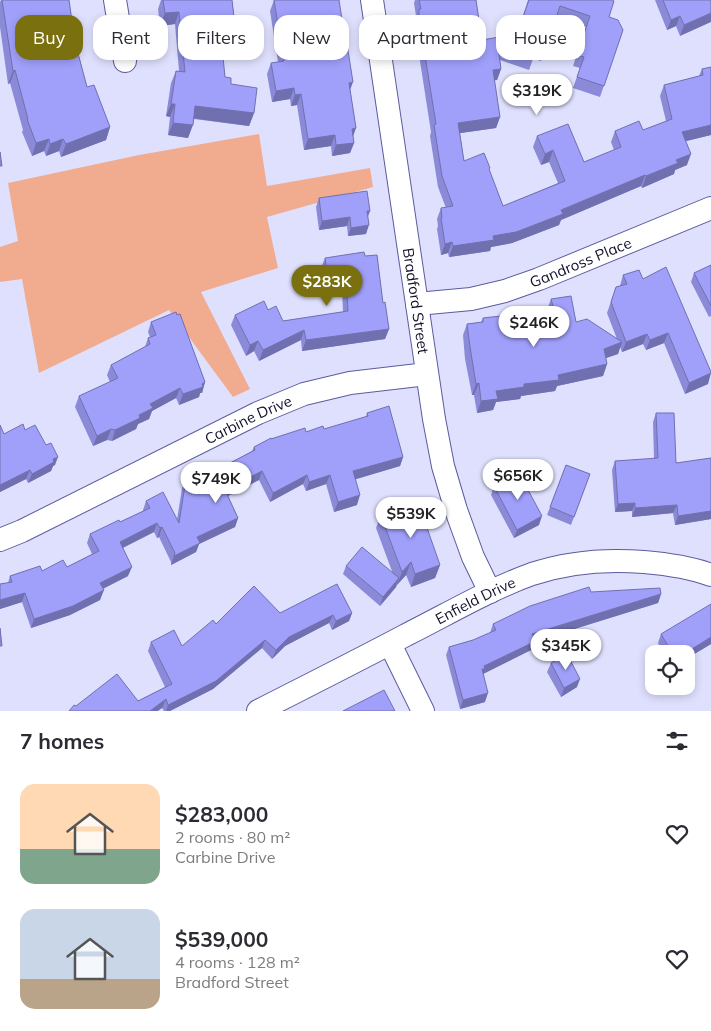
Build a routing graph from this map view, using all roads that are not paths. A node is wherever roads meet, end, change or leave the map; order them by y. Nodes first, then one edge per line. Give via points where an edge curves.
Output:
1 (115, 0) edge
2 (372, 0) edge
3 (125, 61) dead end
4 (711, 208) edge
5 (417, 304) junction
6 (427, 374) junction
7 (0, 540) edge
8 (711, 575) edge
9 (490, 592) junction
10 (390, 644) junction
11 (258, 711) edge
12 (424, 711) edge

1 - 3 street
2 - 5 street, Bradford Street
4 - 5 street, Gandross Place via 539,279 471,298
5 - 6 street, Bradford Street
6 - 7 street, Carbine Drive via 304,394 258,413
6 - 9 street, Bradford Street via 443,466 473,557
8 - 9 street, Enfield Drive via 665,564 625,560 593,562 534,574
9 - 10 street, Enfield Drive
10 - 11 street, Enfield Drive
10 - 12 street

